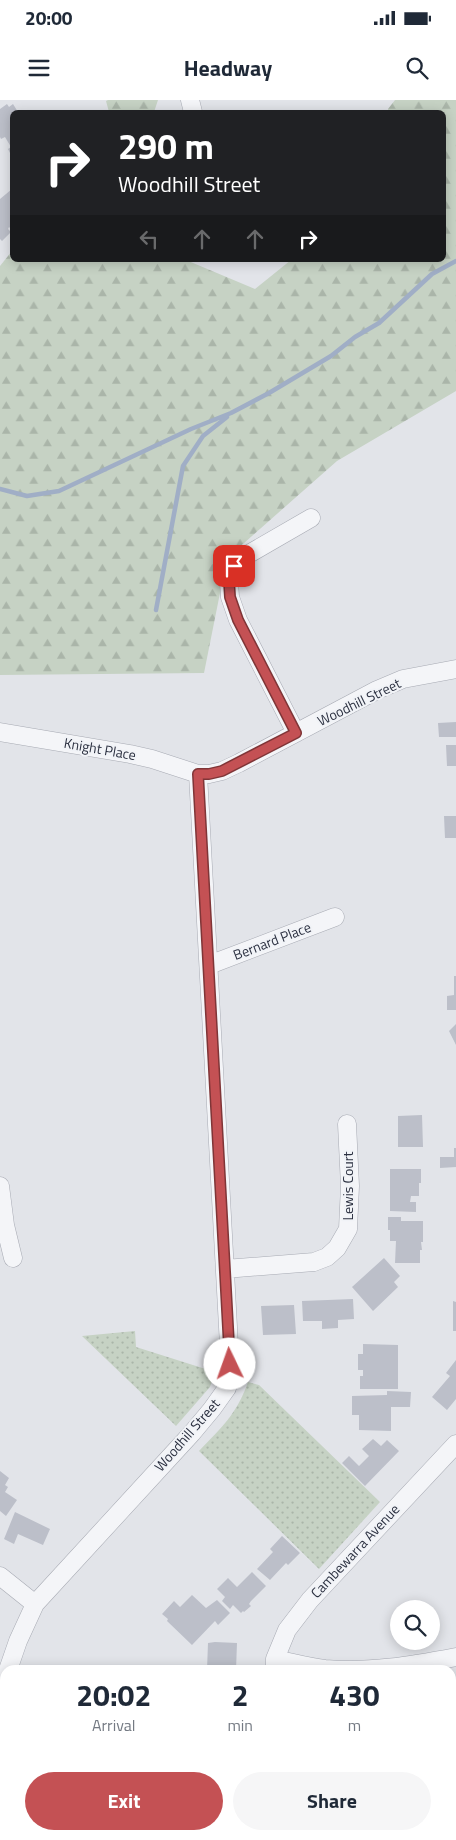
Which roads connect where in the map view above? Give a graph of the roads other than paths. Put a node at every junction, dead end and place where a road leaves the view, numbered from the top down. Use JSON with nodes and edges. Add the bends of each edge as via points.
{"nodes":[{"id":1,"x":311,"y":518,"type":"dead end"},
{"id":2,"x":456,"y":670,"type":"edge"},
{"id":3,"x":0,"y":732,"type":"edge"},
{"id":4,"x":296,"y":733,"type":"junction"},
{"id":5,"x":198,"y":774,"type":"junction"},
{"id":6,"x":335,"y":917,"type":"dead end"},
{"id":7,"x":209,"y":965,"type":"junction"},
{"id":8,"x":347,"y":1124,"type":"dead end"},
{"id":9,"x":0,"y":1186,"type":"edge"},
{"id":10,"x":14,"y":1258,"type":"dead end"},
{"id":11,"x":225,"y":1269,"type":"junction"},
{"id":12,"x":456,"y":1444,"type":"edge"},
{"id":13,"x":0,"y":1576,"type":"edge"},
{"id":14,"x":35,"y":1604,"type":"junction"},
{"id":15,"x":456,"y":1657,"type":"edge"},
{"id":16,"x":10,"y":1665,"type":"edge"},
{"id":17,"x":275,"y":1665,"type":"edge"},
{"id":18,"x":402,"y":1665,"type":"edge"}],
"edges":[{"from":1,"to":4,"type":"street","via":[[248,555],[234,566],[229,581],[230,597],[238,620]]},
{"from":2,"to":4,"type":"street","name":"Woodhill Street","via":[[403,679]]},
{"from":3,"to":5,"type":"street","name":"Knight Place","via":[[130,754]]},
{"from":4,"to":5,"type":"street","name":"Woodhill Street","via":[[222,771]]},
{"from":5,"to":7,"type":"street","name":"Woodhill Street"},
{"from":6,"to":7,"type":"street","name":"Bernard Place"},
{"from":7,"to":11,"type":"street","name":"Woodhill Street"},
{"from":8,"to":11,"type":"street","name":"Lewis Court","via":[[348,1229],[337,1248],[314,1262]]},
{"from":9,"to":10,"type":"street","via":[[5,1225]]},
{"from":11,"to":14,"type":"street","name":"Woodhill Street","via":[[230,1364],[228,1388],[197,1427]]},
{"from":12,"to":17,"type":"street","name":"Cambewarra Avenue","via":[[310,1600],[287,1630]]},
{"from":13,"to":14,"type":"street"},
{"from":14,"to":16,"type":"street","name":"Woodhill Street"},
{"from":15,"to":18,"type":"street"}]}
